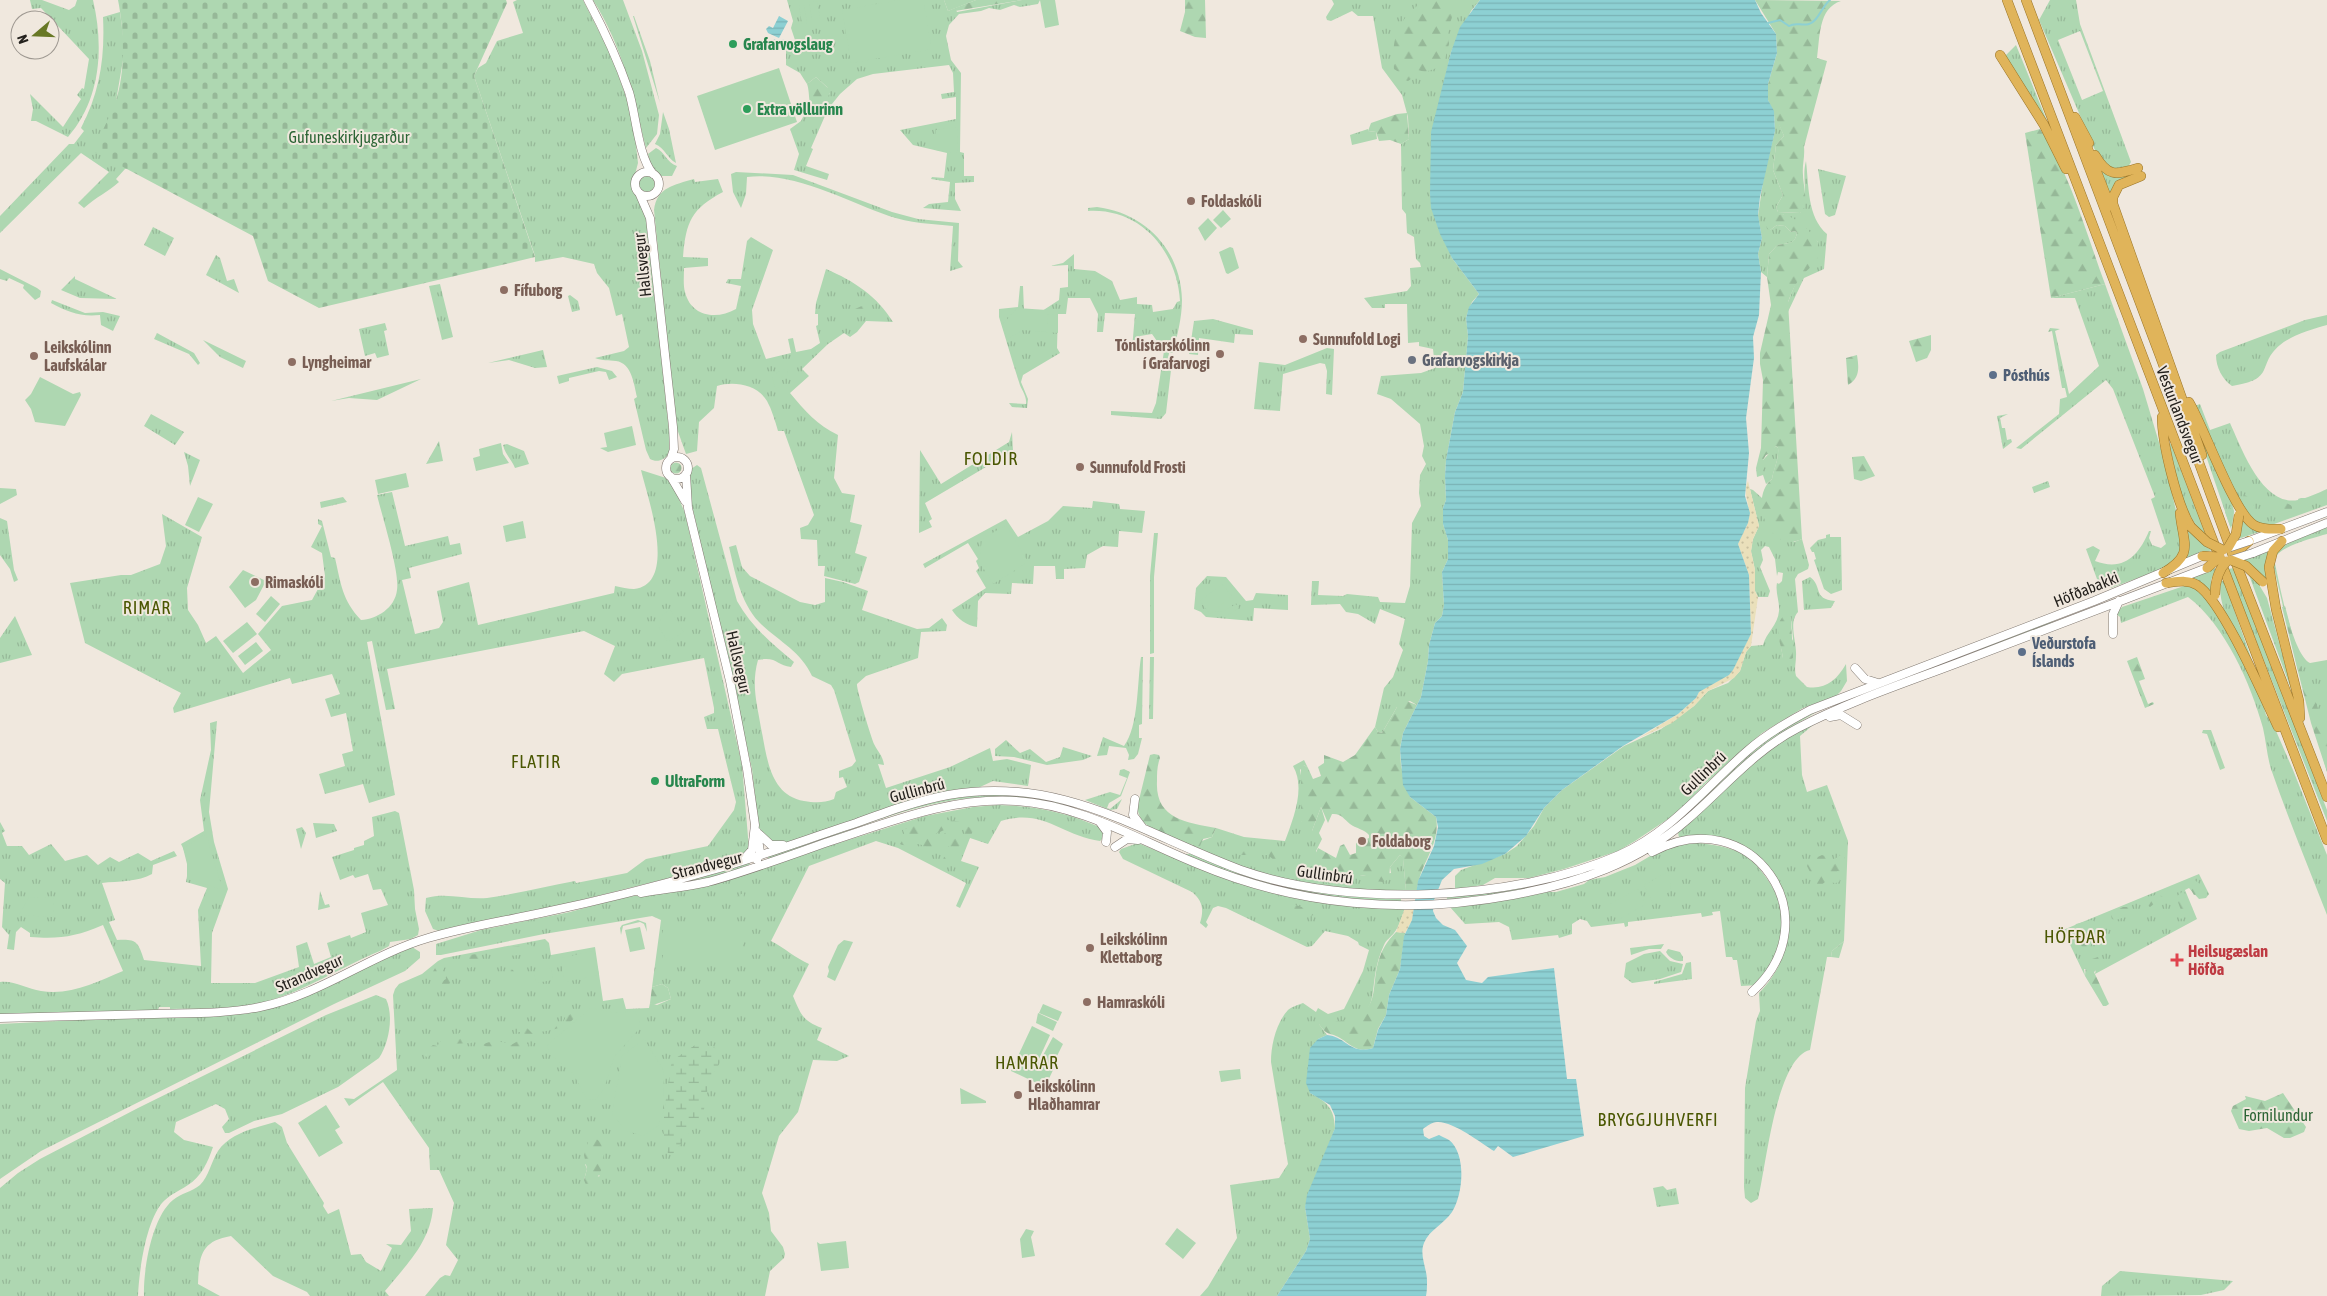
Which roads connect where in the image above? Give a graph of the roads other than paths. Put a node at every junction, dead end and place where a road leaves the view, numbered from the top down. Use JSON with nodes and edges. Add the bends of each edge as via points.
{"nodes":[{"id":1,"x":588,"y":0,"type":"edge"},
{"id":2,"x":2007,"y":0,"type":"edge"},
{"id":3,"x":2026,"y":0,"type":"edge"},
{"id":4,"x":2041,"y":40,"type":"junction"},
{"id":5,"x":2000,"y":55,"type":"dead end"},
{"id":6,"x":2070,"y":107,"type":"junction"},
{"id":7,"x":642,"y":147,"type":"junction"},
{"id":8,"x":653,"y":174,"type":"junction"},
{"id":9,"x":638,"y":176,"type":"junction"},
{"id":10,"x":656,"y":193,"type":"junction"},
{"id":11,"x":640,"y":195,"type":"junction"},
{"id":12,"x":2087,"y":210,"type":"junction"},
{"id":13,"x":650,"y":218,"type":"junction"},
{"id":14,"x":2116,"y":218,"type":"junction"},
{"id":15,"x":2182,"y":394,"type":"junction"},
{"id":16,"x":2162,"y":412,"type":"junction"},
{"id":17,"x":673,"y":428,"type":"junction"},
{"id":18,"x":671,"y":458,"type":"junction"},
{"id":19,"x":684,"y":458,"type":"junction"},
{"id":20,"x":686,"y":474,"type":"junction"},
{"id":21,"x":670,"y":476,"type":"junction"},
{"id":22,"x":2179,"y":500,"type":"junction"},
{"id":23,"x":2237,"y":503,"type":"junction"},
{"id":24,"x":2215,"y":506,"type":"junction"},
{"id":25,"x":688,"y":508,"type":"junction"},
{"id":26,"x":2327,"y":512,"type":"edge"},
{"id":27,"x":2327,"y":523,"type":"edge"},
{"id":28,"x":2281,"y":529,"type":"junction"},
{"id":29,"x":2249,"y":541,"type":"joint"},
{"id":30,"x":2282,"y":541,"type":"junction"},
{"id":31,"x":2253,"y":553,"type":"joint"},
{"id":32,"x":2228,"y":555,"type":"junction"},
{"id":33,"x":2202,"y":556,"type":"joint"},
{"id":34,"x":2207,"y":568,"type":"joint"},
{"id":35,"x":2163,"y":573,"type":"junction"},
{"id":36,"x":2166,"y":583,"type":"junction"},
{"id":37,"x":2118,"y":601,"type":"junction"},
{"id":38,"x":2276,"y":609,"type":"junction"},
{"id":39,"x":2222,"y":617,"type":"junction"},
{"id":40,"x":2114,"y":634,"type":"dead end"},
{"id":41,"x":1854,"y":668,"type":"dead end"},
{"id":42,"x":1878,"y":683,"type":"junction"},
{"id":43,"x":1856,"y":692,"type":"joint"},
{"id":44,"x":1855,"y":702,"type":"joint"},
{"id":45,"x":1857,"y":725,"type":"dead end"},
{"id":46,"x":2301,"y":725,"type":"junction"},
{"id":47,"x":1797,"y":728,"type":"junction"},
{"id":48,"x":2291,"y":746,"type":"junction"},
{"id":49,"x":2327,"y":797,"type":"edge"},
{"id":50,"x":1135,"y":799,"type":"dead end"},
{"id":51,"x":1095,"y":818,"type":"junction"},
{"id":52,"x":1148,"y":831,"type":"junction"},
{"id":53,"x":755,"y":832,"type":"junction"},
{"id":54,"x":2327,"y":840,"type":"edge"},
{"id":55,"x":1144,"y":841,"type":"junction"},
{"id":56,"x":1106,"y":842,"type":"dead end"},
{"id":57,"x":790,"y":845,"type":"junction"},
{"id":58,"x":1115,"y":847,"type":"dead end"},
{"id":59,"x":758,"y":856,"type":"junction"},
{"id":60,"x":771,"y":861,"type":"junction"},
{"id":61,"x":740,"y":862,"type":"junction"},
{"id":62,"x":1611,"y":868,"type":"junction"},
{"id":63,"x":743,"y":871,"type":"junction"},
{"id":64,"x":619,"y":895,"type":"junction"},
{"id":65,"x":1752,"y":992,"type":"dead end"},
{"id":66,"x":0,"y":1018,"type":"edge"}],
"edges":[{"from":1,"to":7,"type":"main road","name":"Hallsvegur","via":[[624,78]]},
{"from":2,"to":12,"type":"highway","name":"Vesturlandsvegur"},
{"from":3,"to":4,"type":"highway","name":"Vesturlandsvegur"},
{"from":4,"to":6,"type":"highway"},
{"from":4,"to":24,"type":"highway","name":"Vesturlandsvegur"},
{"from":5,"to":12,"type":"highway","via":[[2044,125]]},
{"from":6,"to":14,"type":"highway"},
{"from":6,"to":14,"type":"highway","via":[[2103,168],[2109,172],[2139,172],[2117,187],[2113,197]]},
{"from":7,"to":8,"type":"main road","name":"Hallsvegur"},
{"from":7,"to":9,"type":"main road","name":"Hallsvegur"},
{"from":8,"to":9,"type":"main road","via":[[645,172]]},
{"from":8,"to":10,"type":"main road","name":"Hallsvegur","via":[[659,184]]},
{"from":9,"to":11,"type":"main road","name":"Hallsvegur","via":[[635,186]]},
{"from":10,"to":11,"type":"main road","via":[[648,197]]},
{"from":10,"to":13,"type":"main road","name":"Hallsvegur"},
{"from":11,"to":13,"type":"main road","name":"Hallsvegur"},
{"from":12,"to":16,"type":"highway","name":"Vesturlandsvegur"},
{"from":13,"to":17,"type":"main road","name":"Hallsvegur"},
{"from":14,"to":15,"type":"highway"},
{"from":15,"to":23,"type":"highway","via":[[2190,403]]},
{"from":15,"to":24,"type":"highway","via":[[2199,442]]},
{"from":16,"to":22,"type":"highway","via":[[2162,432]]},
{"from":16,"to":48,"type":"highway","name":"Vesturlandsvegur"},
{"from":17,"to":18,"type":"main road","name":"Hallsvegur"},
{"from":17,"to":19,"type":"main road","name":"Hallsvegur"},
{"from":18,"to":19,"type":"main road"},
{"from":18,"to":21,"type":"main road","via":[[666,468]]},
{"from":19,"to":20,"type":"main road","via":[[688,467]]},
{"from":20,"to":21,"type":"main road","via":[[680,478]]},
{"from":20,"to":25,"type":"main road","name":"Hallsvegur"},
{"from":21,"to":25,"type":"main road","name":"Hallsvegur"},
{"from":22,"to":32,"type":"highway","bridge":true,"via":[[2191,526],[2202,539]]},
{"from":22,"to":35,"type":"highway","via":[[2185,552],[2178,563]]},
{"from":23,"to":28,"type":"highway","via":[[2256,526]]},
{"from":23,"to":32,"type":"highway","bridge":true,"via":[[2236,534]]},
{"from":24,"to":46,"type":"highway","name":"Vesturlandsvegur"},
{"from":25,"to":53,"type":"main road","name":"Hallsvegur","via":[[737,714]]},
{"from":26,"to":28,"type":"main road"},
{"from":27,"to":30,"type":"main road"},
{"from":28,"to":29,"type":"main road"},
{"from":29,"to":32,"type":"highway","bridge":true},
{"from":30,"to":31,"type":"main road"},
{"from":30,"to":38,"type":"highway","via":[[2269,562]]},
{"from":31,"to":32,"type":"highway","bridge":true},
{"from":32,"to":33,"type":"highway","bridge":true},
{"from":32,"to":34,"type":"highway","bridge":true},
{"from":32,"to":38,"type":"highway","bridge":true,"via":[[2263,582]]},
{"from":32,"to":39,"type":"highway","bridge":true,"via":[[2216,581]]},
{"from":33,"to":35,"type":"main road","name":"Höfðabakki"},
{"from":34,"to":36,"type":"main road","name":"Höfðabakki"},
{"from":35,"to":42,"type":"main road","name":"Höfðabakki"},
{"from":36,"to":37,"type":"main road","name":"Höfðabakki"},
{"from":36,"to":39,"type":"highway","via":[[2194,583],[2206,592]]},
{"from":37,"to":40,"type":"main road","via":[[2113,614]]},
{"from":37,"to":44,"type":"main road","name":"Höfðabakki"},
{"from":38,"to":46,"type":"highway","via":[[2299,701]]},
{"from":39,"to":48,"type":"highway","via":[[2282,736]]},
{"from":41,"to":42,"type":"main road","via":[[1865,679]]},
{"from":42,"to":43,"type":"main road","name":"Höfðabakki"},
{"from":43,"to":52,"type":"main road","name":"Gullinbrú","via":[[1810,710],[1769,734],[1679,816],[1638,845],[1618,856],[1535,881],[1450,892],[1336,891],[1288,883],[1246,871]]},
{"from":44,"to":47,"type":"main road","name":"Gullinbrú"},
{"from":45,"to":47,"type":"main road","via":[[1837,715]]},
{"from":46,"to":49,"type":"highway","name":"Vesturlandsvegur"},
{"from":47,"to":62,"type":"main road","name":"Gullinbrú","via":[[1752,760],[1672,833],[1636,857]]},
{"from":48,"to":54,"type":"highway","name":"Vesturlandsvegur"},
{"from":50,"to":52,"type":"main road","via":[[1134,817]]},
{"from":51,"to":55,"type":"main road","name":"Gullinbrú"},
{"from":51,"to":56,"type":"main road","via":[[1106,830]]},
{"from":51,"to":60,"type":"main road","name":"Gullinbrú","via":[[1036,803],[979,801],[953,804]]},
{"from":52,"to":57,"type":"main road","name":"Gullinbrú","via":[[1074,801],[1015,791],[980,791],[917,802]]},
{"from":53,"to":57,"type":"main road","via":[[771,845]]},
{"from":53,"to":59,"type":"main road","name":"Hallsvegur","via":[[755,853]]},
{"from":53,"to":61,"type":"main road","via":[[750,854]]},
{"from":55,"to":58,"type":"main road","via":[[1128,839]]},
{"from":55,"to":62,"type":"main road","name":"Gullinbrú","via":[[1245,882],[1282,892],[1366,905],[1489,899],[1543,889]]},
{"from":57,"to":59,"type":"main road","name":"Gullinbrú"},
{"from":59,"to":60,"type":"main road"},
{"from":59,"to":61,"type":"main road","name":"Strandvegur"},
{"from":59,"to":63,"type":"main road","via":[[753,866]]},
{"from":60,"to":63,"type":"main road","name":"Strandvegur"},
{"from":61,"to":64,"type":"main road","name":"Strandvegur"},
{"from":62,"to":65,"type":"main road","via":[[1635,861],[1668,844],[1698,838],[1734,844],[1764,864],[1782,897],[1786,934],[1780,954],[1765,982]]},
{"from":63,"to":64,"type":"main road","name":"Strandvegur","via":[[691,885]]},
{"from":64,"to":66,"type":"main road","name":"Strandvegur","via":[[425,939],[374,958],[296,997],[254,1008],[223,1012]]}]}
